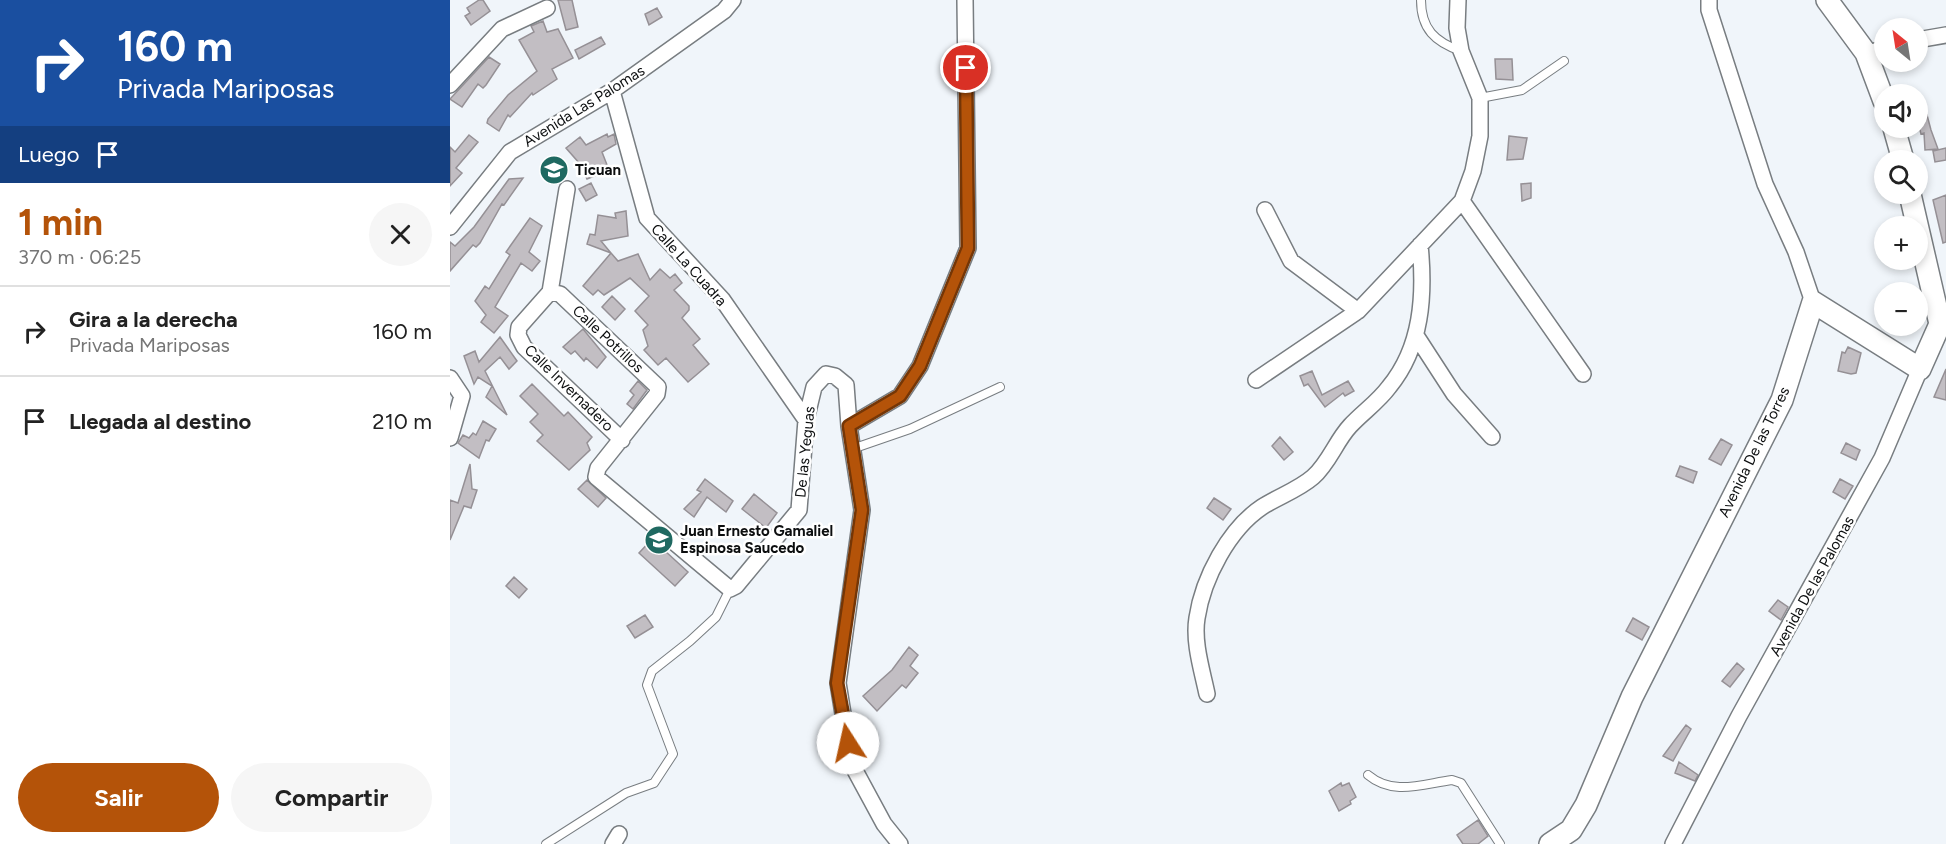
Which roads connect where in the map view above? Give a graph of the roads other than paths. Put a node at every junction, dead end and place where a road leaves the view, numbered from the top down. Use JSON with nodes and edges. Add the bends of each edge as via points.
{"nodes":[{"id":1,"x":733,"y":0,"type":"edge"},
{"id":2,"x":965,"y":0,"type":"edge"},
{"id":3,"x":1421,"y":0,"type":"edge"},
{"id":4,"x":1458,"y":0,"type":"edge"},
{"id":5,"x":1709,"y":0,"type":"edge"},
{"id":6,"x":1827,"y":0,"type":"edge"},
{"id":7,"x":547,"y":8,"type":"dead end"},
{"id":8,"x":1946,"y":35,"type":"edge"},
{"id":9,"x":1928,"y":38,"type":"edge"},
{"id":10,"x":1874,"y":50,"type":"edge"},
{"id":11,"x":1461,"y":51,"type":"junction"},
{"id":12,"x":1564,"y":61,"type":"dead end"},
{"id":13,"x":450,"y":85,"type":"edge"},
{"id":14,"x":612,"y":91,"type":"junction"},
{"id":15,"x":1480,"y":98,"type":"junction"},
{"id":16,"x":567,"y":189,"type":"dead end"},
{"id":17,"x":1462,"y":201,"type":"junction"},
{"id":18,"x":1913,"y":204,"type":"edge"},
{"id":19,"x":1265,"y":210,"type":"dead end"},
{"id":20,"x":450,"y":227,"type":"edge"},
{"id":21,"x":1420,"y":245,"type":"junction"},
{"id":22,"x":550,"y":292,"type":"junction"},
{"id":23,"x":1813,"y":302,"type":"junction"},
{"id":24,"x":1358,"y":311,"type":"junction"},
{"id":25,"x":1943,"y":325,"type":"edge"},
{"id":26,"x":1417,"y":337,"type":"junction"},
{"id":27,"x":1920,"y":369,"type":"junction"},
{"id":28,"x":1583,"y":374,"type":"dead end"},
{"id":29,"x":450,"y":378,"type":"edge"},
{"id":30,"x":1256,"y":380,"type":"dead end"},
{"id":31,"x":1000,"y":387,"type":"dead end"},
{"id":32,"x":806,"y":420,"type":"junction"},
{"id":33,"x":849,"y":426,"type":"junction"},
{"id":34,"x":1492,"y":436,"type":"dead end"},
{"id":35,"x":450,"y":438,"type":"edge"},
{"id":36,"x":622,"y":440,"type":"junction"},
{"id":37,"x":852,"y":449,"type":"junction"},
{"id":38,"x":730,"y":589,"type":"junction"},
{"id":39,"x":1207,"y":694,"type":"dead end"},
{"id":40,"x":1368,"y":775,"type":"dead end"},
{"id":41,"x":546,"y":844,"type":"edge"},
{"id":42,"x":900,"y":844,"type":"edge"},
{"id":43,"x":1500,"y":844,"type":"edge"},
{"id":44,"x":1550,"y":844,"type":"edge"},
{"id":45,"x":1673,"y":844,"type":"edge"}],
"edges":[{"from":1,"to":14,"type":"street","name":"Avenida Las Palomas","via":[[724,11]]},
{"from":2,"to":33,"type":"street","via":[[968,248],[920,366],[900,396]]},
{"from":3,"to":11,"type":"lane","via":[[1421,15],[1430,33],[1444,45]]},
{"from":4,"to":11,"type":"street"},
{"from":5,"to":23,"type":"street","via":[[1765,184],[1796,252]]},
{"from":6,"to":10,"type":"street"},
{"from":7,"to":13,"type":"street","via":[[502,29]]},
{"from":8,"to":9,"type":"street"},
{"from":11,"to":15,"type":"street"},
{"from":12,"to":15,"type":"lane","via":[[1522,90]]},
{"from":14,"to":20,"type":"street","name":"Avenida Las Palomas","via":[[510,152]]},
{"from":14,"to":32,"type":"street","name":"Calle La Cuadra","via":[[647,218],[722,300]]},
{"from":15,"to":17,"type":"street","via":[[1480,136]]},
{"from":16,"to":22,"type":"street"},
{"from":17,"to":21,"type":"street"},
{"from":17,"to":28,"type":"street"},
{"from":18,"to":25,"type":"street"},
{"from":19,"to":24,"type":"street","via":[[1292,261]]},
{"from":21,"to":24,"type":"street"},
{"from":21,"to":26,"type":"street","via":[[1424,282]]},
{"from":22,"to":36,"type":"street","name":"Calle Invernadero","via":[[522,320],[518,335],[524,347]]},
{"from":22,"to":36,"type":"street","name":"Calle Potrillos","via":[[560,294],[658,387],[657,394]]},
{"from":23,"to":27,"type":"street"},
{"from":23,"to":44,"type":"street","name":"Avenida De las Torres","via":[[1782,400],[1632,697],[1587,805],[1571,830]]},
{"from":24,"to":30,"type":"street"},
{"from":25,"to":27,"type":"street","name":"Avenida De las Palomas"},
{"from":26,"to":34,"type":"street","via":[[1454,394]]},
{"from":26,"to":39,"type":"street","via":[[1389,387],[1350,425],[1320,471],[1261,508],[1226,546],[1202,597],[1197,619]]},
{"from":27,"to":45,"type":"street","name":"Avenida De las Palomas","via":[[1877,468],[1739,716]]},
{"from":29,"to":35,"type":"street","via":[[462,396]]},
{"from":31,"to":37,"type":"lane","via":[[910,429]]},
{"from":32,"to":33,"type":"street","name":"De las Yeguas","via":[[814,387],[826,375],[835,375],[846,385]]},
{"from":32,"to":38,"type":"street","name":"De las Yeguas","via":[[799,510]]},
{"from":33,"to":37,"type":"street"},
{"from":36,"to":38,"type":"street","via":[[598,468],[596,477]]},
{"from":37,"to":42,"type":"street","via":[[862,510],[837,683],[851,763],[884,824]]},
{"from":38,"to":41,"type":"lane","via":[[716,617],[652,671],[648,685],[673,754],[654,783],[626,793]]},
{"from":40,"to":43,"type":"lane","via":[[1380,785],[1394,788],[1452,780],[1461,783]]}]}
